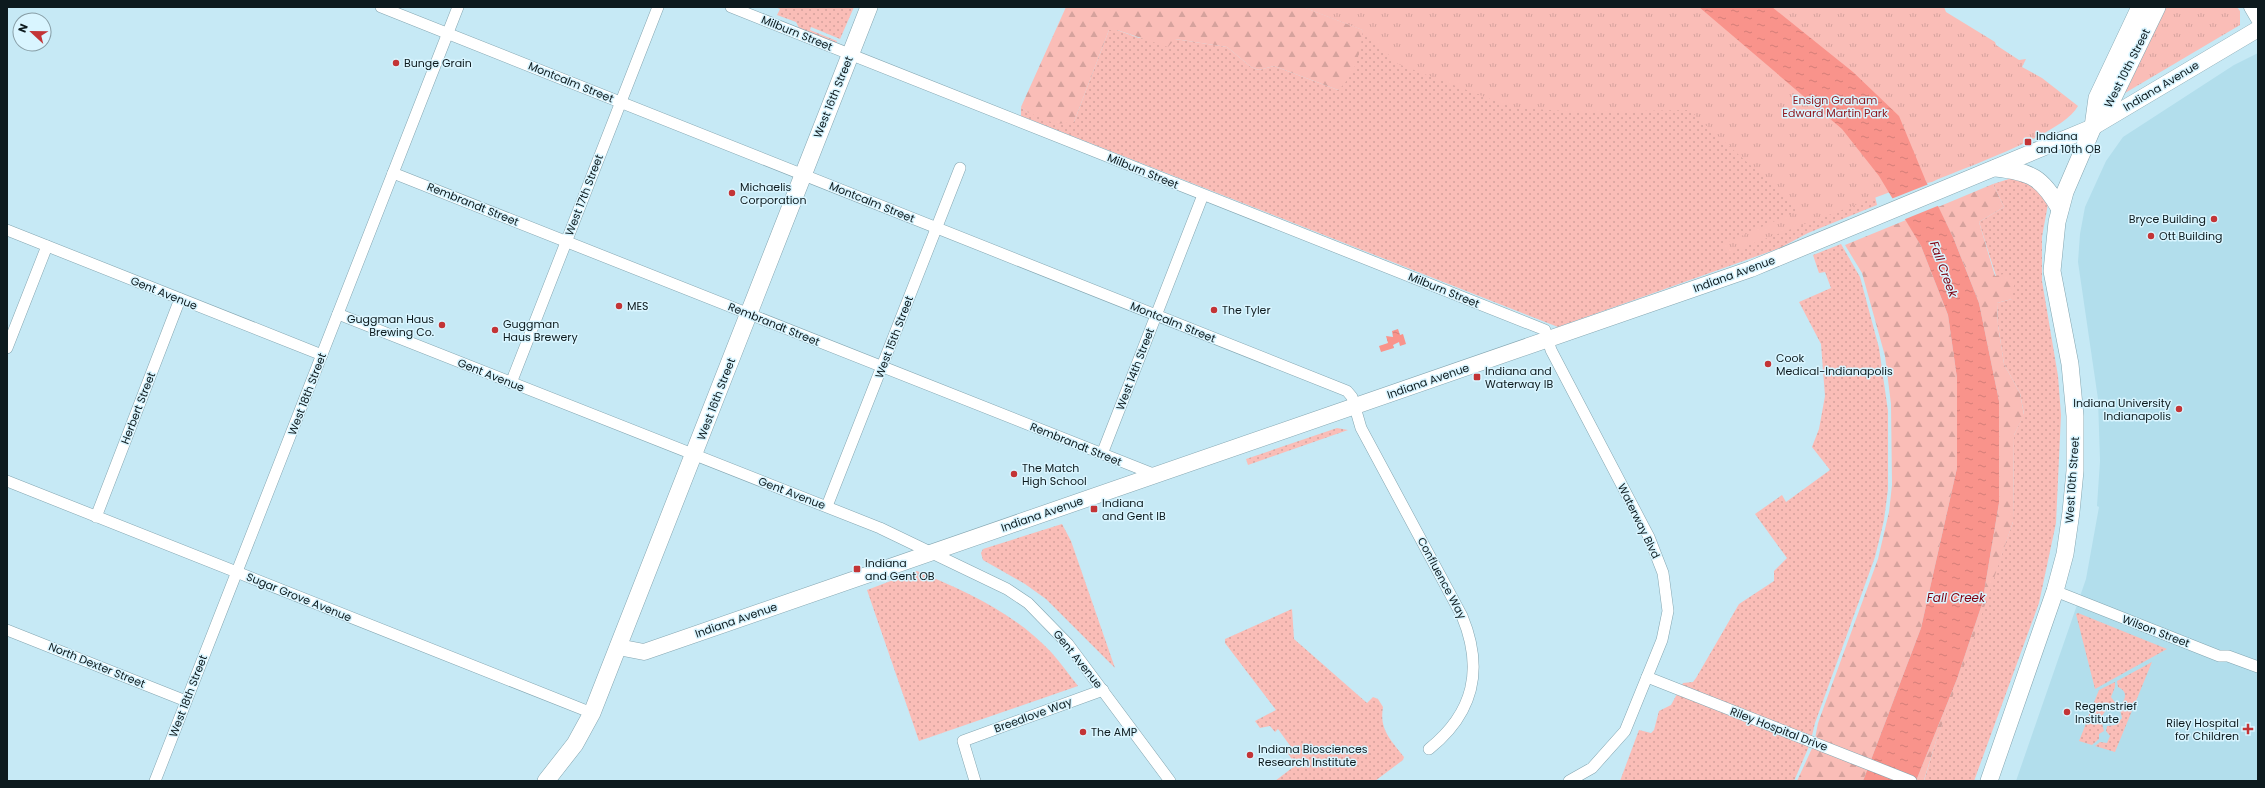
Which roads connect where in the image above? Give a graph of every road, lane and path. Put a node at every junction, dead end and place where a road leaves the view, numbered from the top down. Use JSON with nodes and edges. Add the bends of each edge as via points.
{"nodes":[{"id":1,"x":381,"y":7,"type":"edge"},
{"id":2,"x":458,"y":7,"type":"edge"},
{"id":3,"x":658,"y":7,"type":"edge"},
{"id":4,"x":731,"y":7,"type":"edge"},
{"id":5,"x":868,"y":7,"type":"edge"},
{"id":6,"x":2140,"y":7,"type":"edge"},
{"id":7,"x":2158,"y":7,"type":"edge"},
{"id":8,"x":2251,"y":7,"type":"edge"},
{"id":9,"x":2258,"y":19,"type":"edge"},
{"id":10,"x":2258,"y":29,"type":"edge"},
{"id":11,"x":448,"y":33,"type":"junction"},
{"id":12,"x":850,"y":54,"type":"junction"},
{"id":13,"x":620,"y":102,"type":"junction"},
{"id":14,"x":2093,"y":127,"type":"junction"},
{"id":15,"x":960,"y":168,"type":"dead end"},
{"id":16,"x":1996,"y":168,"type":"junction"},
{"id":17,"x":393,"y":172,"type":"junction"},
{"id":18,"x":802,"y":174,"type":"junction"},
{"id":19,"x":1203,"y":195,"type":"junction"},
{"id":20,"x":2060,"y":209,"type":"junction"},
{"id":21,"x":937,"y":228,"type":"junction"},
{"id":22,"x":7,"y":230,"type":"edge"},
{"id":23,"x":566,"y":241,"type":"junction"},
{"id":24,"x":47,"y":246,"type":"junction"},
{"id":25,"x":180,"y":299,"type":"junction"},
{"id":26,"x":338,"y":314,"type":"junction"},
{"id":27,"x":748,"y":314,"type":"junction"},
{"id":28,"x":1156,"y":315,"type":"junction"},
{"id":29,"x":1547,"y":340,"type":"junction"},
{"id":30,"x":7,"y":348,"type":"edge"},
{"id":31,"x":322,"y":355,"type":"junction"},
{"id":32,"x":882,"y":367,"type":"junction"},
{"id":33,"x":511,"y":383,"type":"junction"},
{"id":34,"x":1355,"y":406,"type":"junction"},
{"id":35,"x":1102,"y":454,"type":"junction"},
{"id":36,"x":693,"y":456,"type":"junction"},
{"id":37,"x":1156,"y":476,"type":"junction"},
{"id":38,"x":7,"y":481,"type":"edge"},
{"id":39,"x":827,"y":506,"type":"junction"},
{"id":40,"x":96,"y":517,"type":"junction"},
{"id":41,"x":931,"y":552,"type":"junction"},
{"id":42,"x":236,"y":572,"type":"junction"},
{"id":43,"x":2055,"y":591,"type":"junction"},
{"id":44,"x":7,"y":630,"type":"edge"},
{"id":45,"x":618,"y":647,"type":"junction"},
{"id":46,"x":2258,"y":667,"type":"edge"},
{"id":47,"x":1647,"y":678,"type":"junction"},
{"id":48,"x":1103,"y":690,"type":"junction"},
{"id":49,"x":186,"y":701,"type":"junction"},
{"id":50,"x":592,"y":714,"type":"junction"},
{"id":51,"x":1429,"y":749,"type":"dead end"},
{"id":52,"x":154,"y":781,"type":"edge"},
{"id":53,"x":546,"y":781,"type":"edge"},
{"id":54,"x":975,"y":781,"type":"edge"},
{"id":55,"x":1170,"y":781,"type":"edge"},
{"id":56,"x":1570,"y":781,"type":"edge"},
{"id":57,"x":1911,"y":781,"type":"edge"},
{"id":58,"x":1988,"y":781,"type":"edge"}],
"edges":[{"from":1,"to":11,"type":"street","name":"Montcalm Street"},
{"from":2,"to":11,"type":"street","name":"West 18th Street"},
{"from":3,"to":13,"type":"street","name":"West 17th Street"},
{"from":4,"to":12,"type":"street","name":"Milburn Street"},
{"from":5,"to":12,"type":"main road","name":"West 16th Street"},
{"from":6,"to":14,"type":"main road","name":"West 10th Street","via":[[2097,98]]},
{"from":7,"to":14,"type":"main road","name":"West 10th Street","via":[[2110,104]]},
{"from":8,"to":9,"type":"street"},
{"from":10,"to":14,"type":"main road","name":"Indiana Avenue"},
{"from":11,"to":13,"type":"street","name":"Montcalm Street"},
{"from":11,"to":17,"type":"street","name":"West 18th Street"},
{"from":12,"to":18,"type":"main road","name":"West 16th Street"},
{"from":12,"to":19,"type":"street","name":"Milburn Street"},
{"from":13,"to":18,"type":"street","name":"Montcalm Street"},
{"from":13,"to":23,"type":"street","name":"West 17th Street"},
{"from":14,"to":16,"type":"main road","name":"Indiana Avenue"},
{"from":14,"to":20,"type":"main road","name":"West 10th Street"},
{"from":15,"to":21,"type":"street","name":"West 15th Street"},
{"from":16,"to":20,"type":"main road","via":[[2016,170],[2035,178],[2048,190]]},
{"from":16,"to":29,"type":"main road","name":"Indiana Avenue","via":[[1751,269]]},
{"from":17,"to":23,"type":"street","name":"Rembrandt Street"},
{"from":17,"to":26,"type":"street","name":"West 18th Street"},
{"from":18,"to":21,"type":"street","name":"Montcalm Street"},
{"from":18,"to":27,"type":"main road","name":"West 16th Street"},
{"from":19,"to":28,"type":"street","name":"West 14th Street"},
{"from":19,"to":29,"type":"street","name":"Milburn Street","via":[[1545,330]]},
{"from":20,"to":43,"type":"main road","name":"West 10th Street","via":[[2052,271],[2070,364],[2075,416],[2075,451],[2070,520],[2065,554]]},
{"from":21,"to":28,"type":"street","name":"Montcalm Street"},
{"from":21,"to":32,"type":"street","name":"West 15th Street"},
{"from":22,"to":24,"type":"street","name":"Gent Avenue"},
{"from":23,"to":27,"type":"street","name":"Rembrandt Street"},
{"from":23,"to":33,"type":"street","name":"West 17th Street"},
{"from":24,"to":25,"type":"street","name":"Gent Avenue"},
{"from":24,"to":30,"type":"street"},
{"from":25,"to":31,"type":"street","name":"Gent Avenue"},
{"from":25,"to":40,"type":"street","name":"Herbert Street"},
{"from":26,"to":31,"type":"street","name":"West 18th Street"},
{"from":26,"to":33,"type":"street","name":"Gent Avenue"},
{"from":27,"to":32,"type":"street","name":"Rembrandt Street"},
{"from":27,"to":36,"type":"main road","name":"West 16th Street"},
{"from":28,"to":34,"type":"street","name":"Montcalm Street","via":[[1347,391]]},
{"from":28,"to":35,"type":"street","name":"West 14th Street"},
{"from":29,"to":34,"type":"main road","name":"Indiana Avenue"},
{"from":29,"to":47,"type":"street","name":"Waterway Blvd","via":[[1649,537],[1663,573],[1668,611],[1662,640]]},
{"from":31,"to":42,"type":"street","name":"West 18th Street"},
{"from":32,"to":35,"type":"street","name":"Rembrandt Street"},
{"from":32,"to":39,"type":"street","name":"West 15th Street"},
{"from":33,"to":36,"type":"street","name":"Gent Avenue"},
{"from":34,"to":37,"type":"main road","name":"Indiana Avenue"},
{"from":34,"to":51,"type":"street","name":"Confluence Way","via":[[1361,428],[1462,616],[1472,643],[1474,660],[1470,694],[1455,724]]},
{"from":35,"to":37,"type":"street","name":"Rembrandt Street"},
{"from":36,"to":39,"type":"street","name":"Gent Avenue"},
{"from":36,"to":45,"type":"main road","name":"West 16th Street"},
{"from":37,"to":41,"type":"main road","name":"Indiana Avenue"},
{"from":38,"to":40,"type":"street","name":"Sugar Grove Avenue"},
{"from":39,"to":41,"type":"street","name":"Gent Avenue"},
{"from":40,"to":42,"type":"street","name":"Sugar Grove Avenue"},
{"from":41,"to":45,"type":"main road","name":"Indiana Avenue","via":[[644,652]]},
{"from":41,"to":48,"type":"street","name":"Gent Avenue","via":[[1007,589],[1028,603],[1068,644]]},
{"from":42,"to":49,"type":"street","name":"West 18th Street"},
{"from":42,"to":50,"type":"street","name":"Sugar Grove Avenue"},
{"from":43,"to":46,"type":"street","name":"Wilson Street","via":[[2219,656],[2228,656]]},
{"from":43,"to":58,"type":"main road","name":"West 10th Street"},
{"from":44,"to":49,"type":"street","name":"North Dexter Street"},
{"from":45,"to":50,"type":"main road","name":"West 16th Street"},
{"from":47,"to":56,"type":"street","name":"Waterway Blvd","via":[[1625,732],[1592,768]]},
{"from":47,"to":57,"type":"street","name":"Riley Hospital Drive"},
{"from":48,"to":54,"type":"street","name":"Breedlove Way","via":[[963,741]]},
{"from":48,"to":55,"type":"street","name":"Gent Avenue"},
{"from":49,"to":52,"type":"street","name":"West 18th Street"},
{"from":50,"to":53,"type":"main road","name":"West 16th Street","via":[[575,744]]}]}
